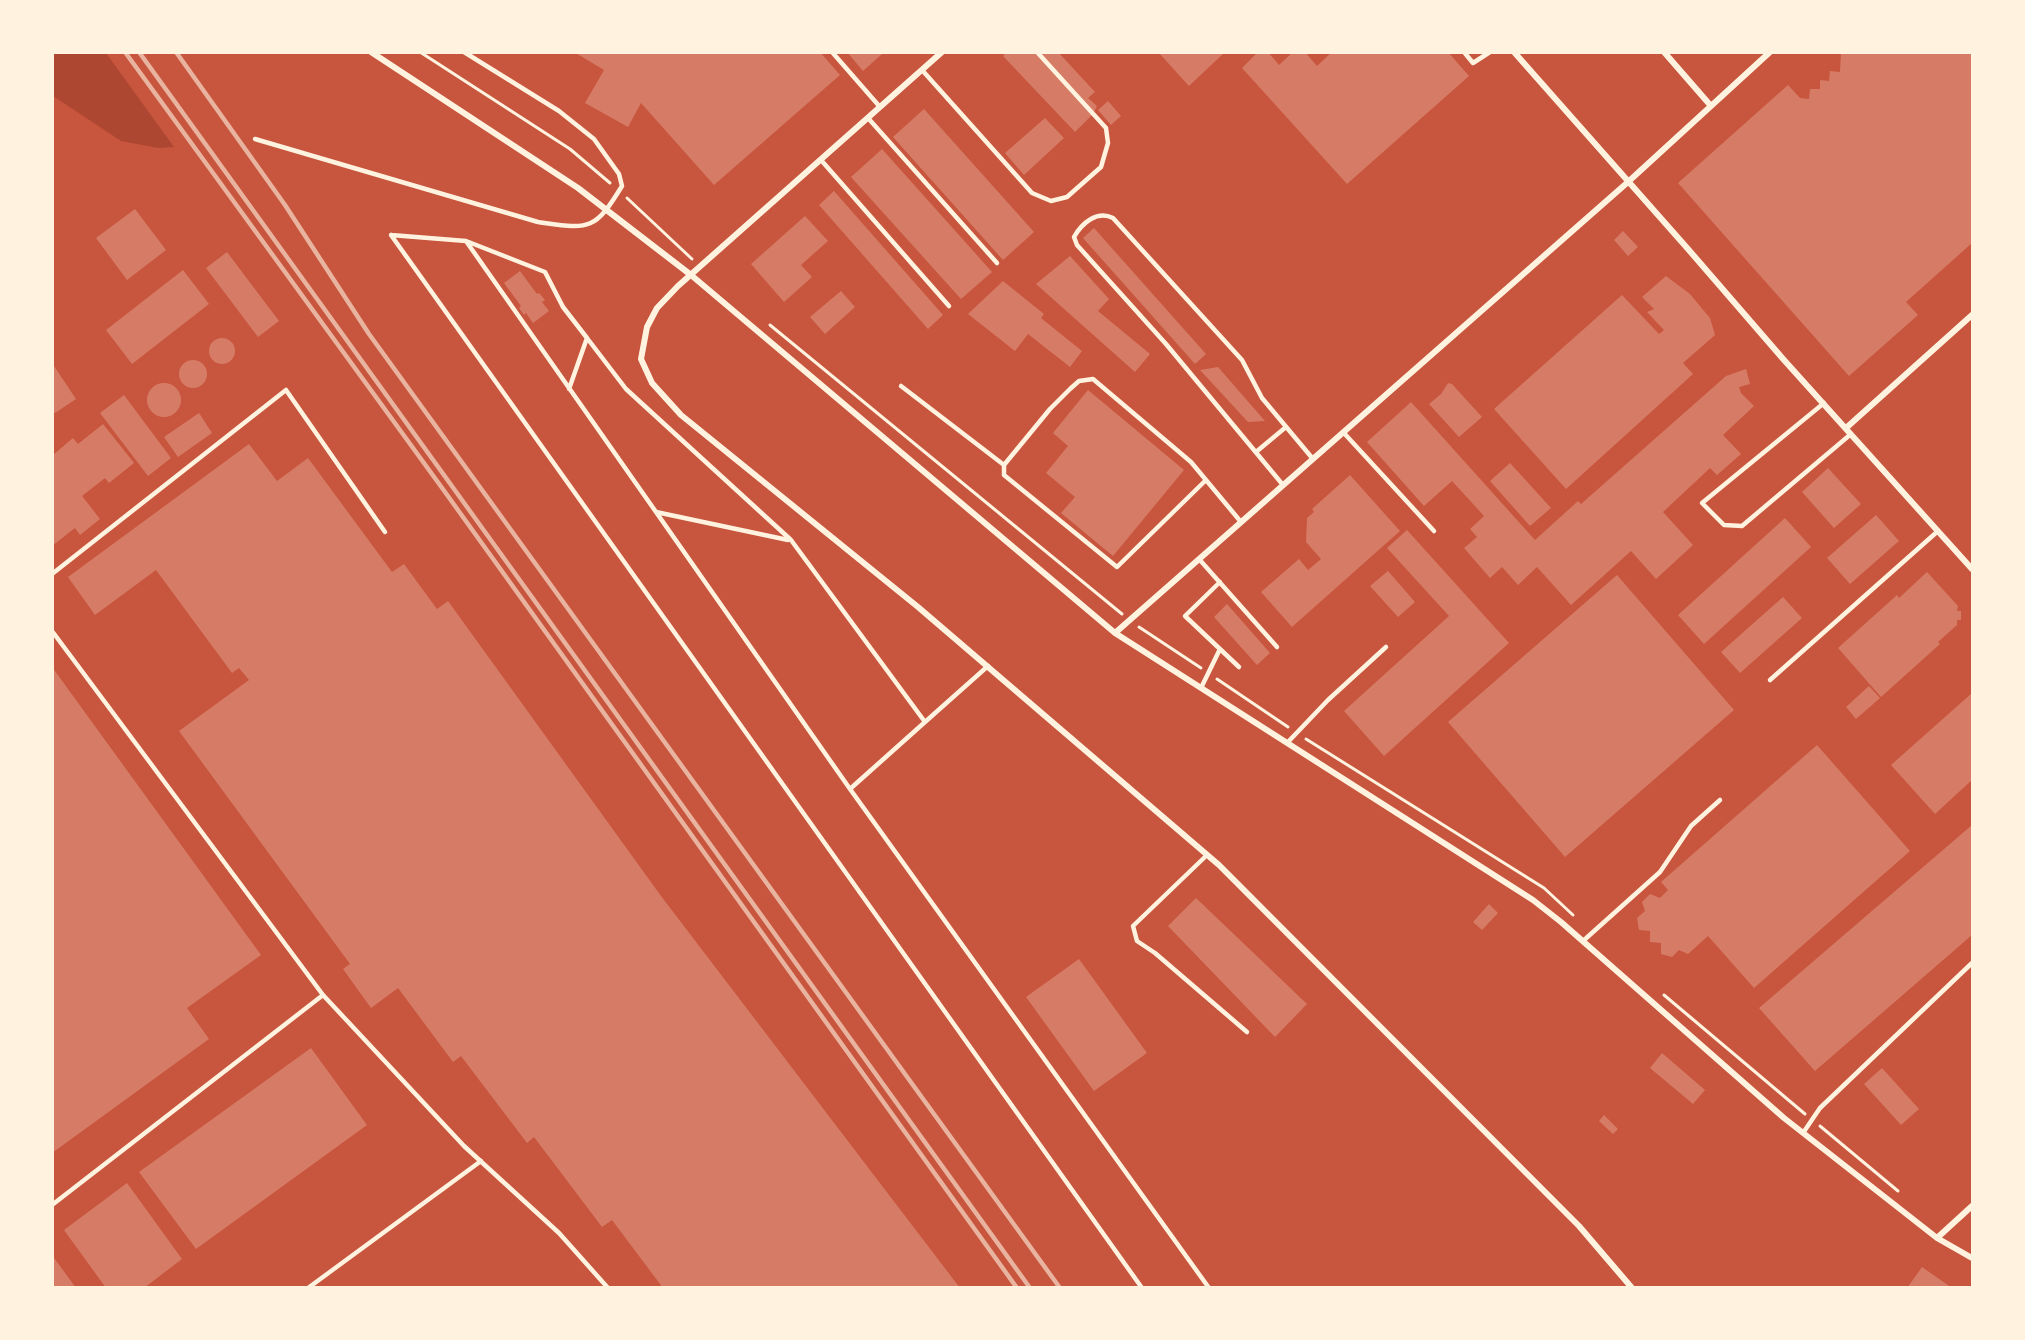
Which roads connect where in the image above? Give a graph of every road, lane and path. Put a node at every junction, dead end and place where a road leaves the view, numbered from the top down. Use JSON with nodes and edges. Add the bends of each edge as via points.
{"nodes":[{"id":1,"x":371,"y":52,"type":"edge"},
{"id":2,"x":420,"y":52,"type":"edge"},
{"id":3,"x":464,"y":52,"type":"edge"},
{"id":4,"x":832,"y":52,"type":"edge"},
{"id":5,"x":942,"y":52,"type":"edge"},
{"id":6,"x":1037,"y":52,"type":"edge"},
{"id":7,"x":1464,"y":52,"type":"edge"},
{"id":8,"x":1490,"y":52,"type":"edge"},
{"id":9,"x":1514,"y":52,"type":"edge"},
{"id":10,"x":1664,"y":52,"type":"edge"},
{"id":11,"x":1770,"y":52,"type":"edge"},
{"id":12,"x":922,"y":70,"type":"junction"},
{"id":13,"x":1711,"y":106,"type":"junction"},
{"id":14,"x":880,"y":107,"type":"junction"},
{"id":15,"x":868,"y":118,"type":"junction"},
{"id":16,"x":255,"y":139,"type":"dead end"},
{"id":17,"x":821,"y":160,"type":"junction"},
{"id":18,"x":1628,"y":182,"type":"junction"},
{"id":19,"x":619,"y":190,"type":"junction"},
{"id":20,"x":607,"y":209,"type":"junction"},
{"id":21,"x":466,"y":241,"type":"junction"},
{"id":22,"x":997,"y":262,"type":"dead end"},
{"id":23,"x":701,"y":267,"type":"junction"},
{"id":24,"x":691,"y":275,"type":"junction"},
{"id":25,"x":950,"y":306,"type":"dead end"},
{"id":26,"x":1972,"y":315,"type":"edge"},
{"id":27,"x":765,"y":320,"type":"dead end"},
{"id":28,"x":587,"y":338,"type":"junction"},
{"id":29,"x":901,"y":386,"type":"dead end"},
{"id":30,"x":570,"y":389,"type":"junction"},
{"id":31,"x":1824,"y":403,"type":"junction"},
{"id":32,"x":1286,"y":427,"type":"junction"},
{"id":33,"x":1849,"y":431,"type":"junction"},
{"id":34,"x":1343,"y":432,"type":"junction"},
{"id":35,"x":1256,"y":452,"type":"junction"},
{"id":36,"x":1313,"y":459,"type":"junction"},
{"id":37,"x":1004,"y":465,"type":"junction"},
{"id":38,"x":1206,"y":480,"type":"junction"},
{"id":39,"x":1283,"y":485,"type":"junction"},
{"id":40,"x":656,"y":512,"type":"junction"},
{"id":41,"x":1241,"y":522,"type":"junction"},
{"id":42,"x":1434,"y":531,"type":"dead end"},
{"id":43,"x":1938,"y":531,"type":"junction"},
{"id":44,"x":385,"y":532,"type":"dead end"},
{"id":45,"x":791,"y":540,"type":"junction"},
{"id":46,"x":1199,"y":559,"type":"junction"},
{"id":47,"x":1972,"y":569,"type":"edge"},
{"id":48,"x":52,"y":574,"type":"edge"},
{"id":49,"x":1220,"y":582,"type":"junction"},
{"id":50,"x":1130,"y":620,"type":"junction"},
{"id":51,"x":52,"y":631,"type":"edge"},
{"id":52,"x":1115,"y":633,"type":"junction"},
{"id":53,"x":1277,"y":647,"type":"dead end"},
{"id":54,"x":1386,"y":647,"type":"dead end"},
{"id":55,"x":1220,"y":649,"type":"junction"},
{"id":56,"x":988,"y":666,"type":"junction"},
{"id":57,"x":1239,"y":668,"type":"dead end"},
{"id":58,"x":1207,"y":672,"type":"junction"},
{"id":59,"x":1770,"y":680,"type":"dead end"},
{"id":60,"x":1202,"y":688,"type":"junction"},
{"id":61,"x":925,"y":722,"type":"junction"},
{"id":62,"x":1297,"y":733,"type":"junction"},
{"id":63,"x":1288,"y":742,"type":"junction"},
{"id":64,"x":850,"y":789,"type":"junction"},
{"id":65,"x":1720,"y":800,"type":"dead end"},
{"id":66,"x":1207,"y":855,"type":"junction"},
{"id":67,"x":1576,"y":918,"type":"dead end"},
{"id":68,"x":1583,"y":941,"type":"junction"},
{"id":69,"x":1972,"y":963,"type":"edge"},
{"id":70,"x":1664,"y":995,"type":"dead end"},
{"id":71,"x":323,"y":996,"type":"junction"},
{"id":72,"x":1247,"y":1032,"type":"dead end"},
{"id":73,"x":1812,"y":1120,"type":"junction"},
{"id":74,"x":1803,"y":1132,"type":"junction"},
{"id":75,"x":481,"y":1161,"type":"junction"},
{"id":76,"x":1904,"y":1195,"type":"dead end"},
{"id":77,"x":52,"y":1205,"type":"edge"},
{"id":78,"x":1972,"y":1206,"type":"edge"},
{"id":79,"x":1937,"y":1238,"type":"junction"},
{"id":80,"x":1972,"y":1258,"type":"edge"},
{"id":81,"x":308,"y":1287,"type":"edge"},
{"id":82,"x":608,"y":1287,"type":"edge"},
{"id":83,"x":1142,"y":1287,"type":"edge"},
{"id":84,"x":1209,"y":1287,"type":"edge"},
{"id":85,"x":1632,"y":1287,"type":"edge"}],
"edges":[{"from":1,"to":20,"type":"street"},
{"from":2,"to":19,"type":"path","via":[[570,149]]},
{"from":3,"to":19,"type":"lane","via":[[559,111],[594,138],[619,174]]},
{"from":4,"to":14,"type":"lane"},
{"from":5,"to":12,"type":"street"},
{"from":6,"to":12,"type":"lane","via":[[1106,128],[1108,143],[1101,168],[1067,197],[1051,201],[1032,193]]},
{"from":7,"to":8,"type":"lane","via":[[1473,63]]},
{"from":9,"to":18,"type":"street"},
{"from":10,"to":13,"type":"street"},
{"from":11,"to":13,"type":"street"},
{"from":12,"to":14,"type":"street"},
{"from":13,"to":18,"type":"street"},
{"from":14,"to":15,"type":"street"},
{"from":15,"to":17,"type":"street"},
{"from":15,"to":22,"type":"lane"},
{"from":16,"to":20,"type":"lane","via":[[538,222],[574,227],[594,223]]},
{"from":17,"to":23,"type":"street"},
{"from":17,"to":25,"type":"lane"},
{"from":18,"to":31,"type":"street"},
{"from":18,"to":34,"type":"street"},
{"from":19,"to":20,"type":"lane"},
{"from":19,"to":23,"type":"path"},
{"from":20,"to":24,"type":"street"},
{"from":21,"to":28,"type":"lane","via":[[545,272],[563,307]]},
{"from":21,"to":30,"type":"lane"},
{"from":21,"to":83,"type":"lane","via":[[391,235]]},
{"from":23,"to":24,"type":"street"},
{"from":24,"to":52,"type":"street"},
{"from":24,"to":56,"type":"street","via":[[657,308],[647,327],[641,359],[652,383],[681,415]]},
{"from":26,"to":33,"type":"street"},
{"from":27,"to":50,"type":"path"},
{"from":28,"to":30,"type":"lane"},
{"from":28,"to":45,"type":"lane","via":[[626,389]]},
{"from":29,"to":37,"type":"lane"},
{"from":30,"to":40,"type":"lane"},
{"from":31,"to":33,"type":"street"},
{"from":31,"to":33,"type":"lane","via":[[1702,503],[1724,525],[1742,526]]},
{"from":32,"to":35,"type":"lane"},
{"from":32,"to":35,"type":"lane","via":[[1256,388],[1242,360],[1156,264],[1113,218],[1104,214],[1095,217],[1075,234],[1074,241]]},
{"from":32,"to":36,"type":"lane"},
{"from":33,"to":43,"type":"street"},
{"from":34,"to":36,"type":"street"},
{"from":34,"to":42,"type":"lane"},
{"from":35,"to":39,"type":"lane"},
{"from":36,"to":39,"type":"street"},
{"from":37,"to":38,"type":"lane","via":[[1070,389],[1079,381],[1092,379],[1191,462]]},
{"from":37,"to":38,"type":"lane","via":[[1004,475],[1117,567]]},
{"from":38,"to":41,"type":"lane"},
{"from":39,"to":41,"type":"street"},
{"from":40,"to":45,"type":"lane"},
{"from":40,"to":64,"type":"lane"},
{"from":41,"to":46,"type":"street"},
{"from":43,"to":47,"type":"street"},
{"from":43,"to":59,"type":"lane"},
{"from":44,"to":48,"type":"lane","via":[[286,390]]},
{"from":45,"to":61,"type":"lane"},
{"from":46,"to":49,"type":"lane"},
{"from":46,"to":50,"type":"street"},
{"from":49,"to":53,"type":"lane"},
{"from":49,"to":55,"type":"lane","via":[[1185,616]]},
{"from":50,"to":52,"type":"street"},
{"from":50,"to":58,"type":"path"},
{"from":51,"to":71,"type":"lane"},
{"from":52,"to":60,"type":"street"},
{"from":54,"to":62,"type":"lane"},
{"from":55,"to":57,"type":"lane"},
{"from":55,"to":58,"type":"lane"},
{"from":56,"to":61,"type":"lane"},
{"from":56,"to":66,"type":"street"},
{"from":58,"to":60,"type":"lane"},
{"from":58,"to":62,"type":"path"},
{"from":60,"to":63,"type":"street"},
{"from":61,"to":64,"type":"lane"},
{"from":62,"to":63,"type":"lane"},
{"from":62,"to":67,"type":"path","via":[[1544,888]]},
{"from":63,"to":68,"type":"street","via":[[1533,900]]},
{"from":64,"to":84,"type":"lane"},
{"from":65,"to":68,"type":"lane","via":[[1691,826],[1660,872]]},
{"from":66,"to":72,"type":"lane","via":[[1133,926],[1137,941]]},
{"from":66,"to":85,"type":"street","via":[[1579,1226]]},
{"from":68,"to":74,"type":"street"},
{"from":69,"to":73,"type":"lane"},
{"from":70,"to":73,"type":"path"},
{"from":71,"to":75,"type":"lane"},
{"from":71,"to":77,"type":"lane"},
{"from":73,"to":74,"type":"lane"},
{"from":73,"to":76,"type":"path"},
{"from":74,"to":79,"type":"street"},
{"from":75,"to":81,"type":"lane"},
{"from":75,"to":82,"type":"lane","via":[[559,1233]]},
{"from":78,"to":79,"type":"street"},
{"from":79,"to":80,"type":"street"}]}
